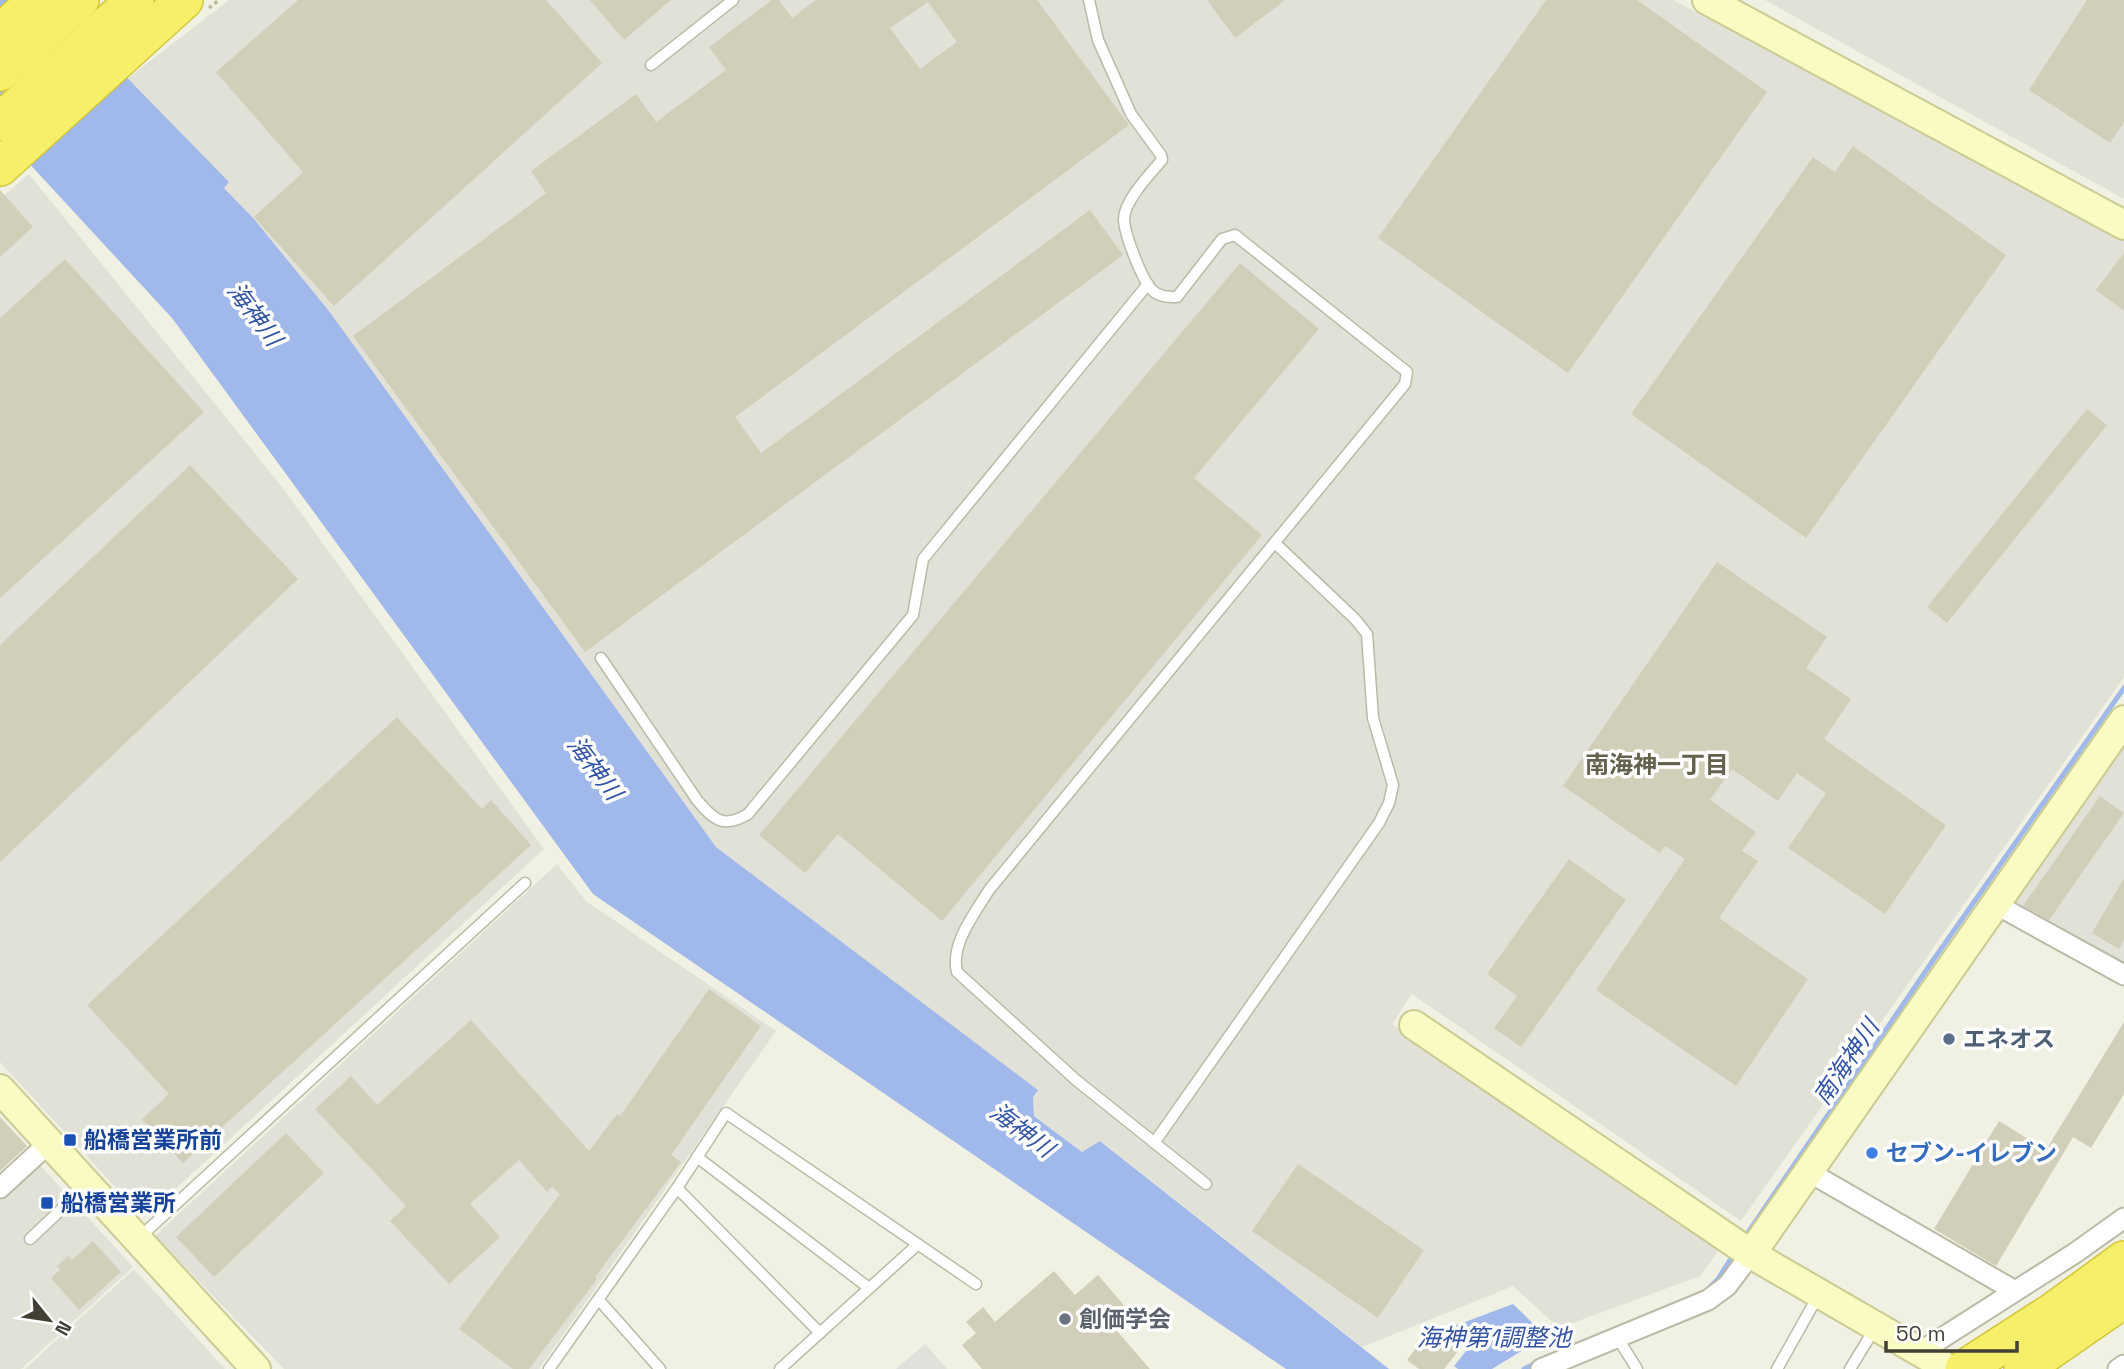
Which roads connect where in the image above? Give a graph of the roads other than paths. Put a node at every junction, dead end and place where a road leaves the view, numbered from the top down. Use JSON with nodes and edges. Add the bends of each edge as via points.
{"nodes":[{"id":1,"x":37,"y":0,"type":"edge"},
{"id":2,"x":80,"y":0,"type":"edge"},
{"id":3,"x":135,"y":0,"type":"edge"},
{"id":4,"x":184,"y":0,"type":"edge"},
{"id":5,"x":202,"y":0,"type":"edge"},
{"id":6,"x":733,"y":0,"type":"edge"},
{"id":7,"x":1089,"y":0,"type":"edge"},
{"id":8,"x":1707,"y":0,"type":"edge"},
{"id":9,"x":0,"y":33,"type":"edge"},
{"id":10,"x":141,"y":39,"type":"junction"},
{"id":11,"x":652,"y":65,"type":"dead end"},
{"id":12,"x":0,"y":72,"type":"edge"},
{"id":13,"x":0,"y":122,"type":"edge"},
{"id":14,"x":0,"y":167,"type":"edge"},
{"id":15,"x":2124,"y":225,"type":"edge"},
{"id":16,"x":1148,"y":284,"type":"junction"},
{"id":17,"x":1275,"y":542,"type":"junction"},
{"id":18,"x":601,"y":658,"type":"dead end"},
{"id":19,"x":2124,"y":720,"type":"edge"},
{"id":20,"x":525,"y":883,"type":"dead end"},
{"id":21,"x":1994,"y":904,"type":"junction"},
{"id":22,"x":2124,"y":975,"type":"edge"},
{"id":23,"x":1415,"y":1025,"type":"dead end"},
{"id":24,"x":0,"y":1089,"type":"edge"},
{"id":25,"x":49,"y":1143,"type":"junction"},
{"id":26,"x":1154,"y":1143,"type":"junction"},
{"id":27,"x":697,"y":1157,"type":"junction"},
{"id":28,"x":1809,"y":1172,"type":"junction"},
{"id":29,"x":1206,"y":1184,"type":"dead end"},
{"id":30,"x":87,"y":1185,"type":"junction"},
{"id":31,"x":0,"y":1188,"type":"edge"},
{"id":32,"x":677,"y":1188,"type":"junction"},
{"id":33,"x":2124,"y":1219,"type":"edge"},
{"id":34,"x":30,"y":1239,"type":"dead end"},
{"id":35,"x":137,"y":1240,"type":"junction"},
{"id":36,"x":917,"y":1245,"type":"junction"},
{"id":37,"x":1751,"y":1254,"type":"junction"},
{"id":38,"x":2124,"y":1260,"type":"edge"},
{"id":39,"x":976,"y":1284,"type":"dead end"},
{"id":40,"x":869,"y":1288,"type":"junction"},
{"id":41,"x":2015,"y":1291,"type":"junction"},
{"id":42,"x":1819,"y":1294,"type":"junction"},
{"id":43,"x":2124,"y":1299,"type":"edge"},
{"id":44,"x":598,"y":1300,"type":"junction"},
{"id":45,"x":2124,"y":1323,"type":"edge"},
{"id":46,"x":1876,"y":1327,"type":"junction"},
{"id":47,"x":820,"y":1333,"type":"junction"},
{"id":48,"x":1617,"y":1338,"type":"junction"},
{"id":49,"x":1942,"y":1362,"type":"edge"},
{"id":50,"x":2124,"y":1365,"type":"edge"},
{"id":51,"x":251,"y":1367,"type":"edge"},
{"id":52,"x":549,"y":1369,"type":"edge"},
{"id":53,"x":660,"y":1369,"type":"edge"},
{"id":54,"x":780,"y":1369,"type":"edge"},
{"id":55,"x":1541,"y":1369,"type":"edge"},
{"id":56,"x":1637,"y":1369,"type":"edge"},
{"id":57,"x":1777,"y":1369,"type":"edge"},
{"id":58,"x":1850,"y":1369,"type":"edge"},
{"id":59,"x":2023,"y":1369,"type":"edge"},
{"id":60,"x":2053,"y":1369,"type":"edge"},
{"id":61,"x":2118,"y":1369,"type":"edge"}],
"edges":[{"from":1,"to":9,"type":"highway"},
{"from":2,"to":12,"type":"highway"},
{"from":3,"to":13,"type":"highway"},
{"from":4,"to":10,"type":"highway"},
{"from":5,"to":10,"type":"highway","via":[[172,25]]},
{"from":6,"to":11,"type":"lane"},
{"from":7,"to":16,"type":"lane","via":[[1098,40],[1131,114],[1161,155],[1162,160],[1132,198],[1124,219],[1136,263]]},
{"from":8,"to":15,"type":"street"},
{"from":10,"to":14,"type":"highway"},
{"from":16,"to":17,"type":"lane","via":[[1164,298],[1177,297],[1222,239],[1235,235],[1407,373],[1405,384]]},
{"from":16,"to":18,"type":"lane","via":[[923,559],[913,615],[748,814],[733,822],[711,816]]},
{"from":17,"to":26,"type":"lane","via":[[1367,634],[1373,718],[1393,785],[1379,823]]},
{"from":17,"to":26,"type":"lane","via":[[989,890],[956,950],[957,972],[1076,1080]]},
{"from":19,"to":21,"type":"street"},
{"from":20,"to":35,"type":"lane"},
{"from":21,"to":22,"type":"street"},
{"from":21,"to":28,"type":"street"},
{"from":23,"to":37,"type":"street"},
{"from":24,"to":25,"type":"street"},
{"from":25,"to":30,"type":"street"},
{"from":25,"to":31,"type":"street"},
{"from":26,"to":29,"type":"lane"},
{"from":27,"to":32,"type":"lane"},
{"from":27,"to":36,"type":"lane","via":[[726,1113]]},
{"from":27,"to":40,"type":"lane"},
{"from":28,"to":37,"type":"street"},
{"from":28,"to":41,"type":"street"},
{"from":30,"to":34,"type":"lane"},
{"from":30,"to":35,"type":"street"},
{"from":32,"to":44,"type":"lane"},
{"from":32,"to":47,"type":"lane"},
{"from":33,"to":41,"type":"street"},
{"from":35,"to":51,"type":"street"},
{"from":36,"to":39,"type":"lane"},
{"from":36,"to":40,"type":"lane"},
{"from":37,"to":42,"type":"street"},
{"from":37,"to":48,"type":"street","via":[[1727,1286],[1708,1300]]},
{"from":38,"to":49,"type":"highway","via":[[2054,1311]]},
{"from":40,"to":47,"type":"lane"},
{"from":41,"to":49,"type":"street"},
{"from":42,"to":46,"type":"street"},
{"from":42,"to":57,"type":"lane"},
{"from":43,"to":59,"type":"highway"},
{"from":44,"to":52,"type":"lane"},
{"from":44,"to":53,"type":"lane"},
{"from":45,"to":60,"type":"highway"},
{"from":46,"to":49,"type":"street"},
{"from":46,"to":58,"type":"lane"},
{"from":47,"to":54,"type":"lane"},
{"from":48,"to":55,"type":"street"},
{"from":48,"to":56,"type":"lane"},
{"from":50,"to":61,"type":"street"}]}
